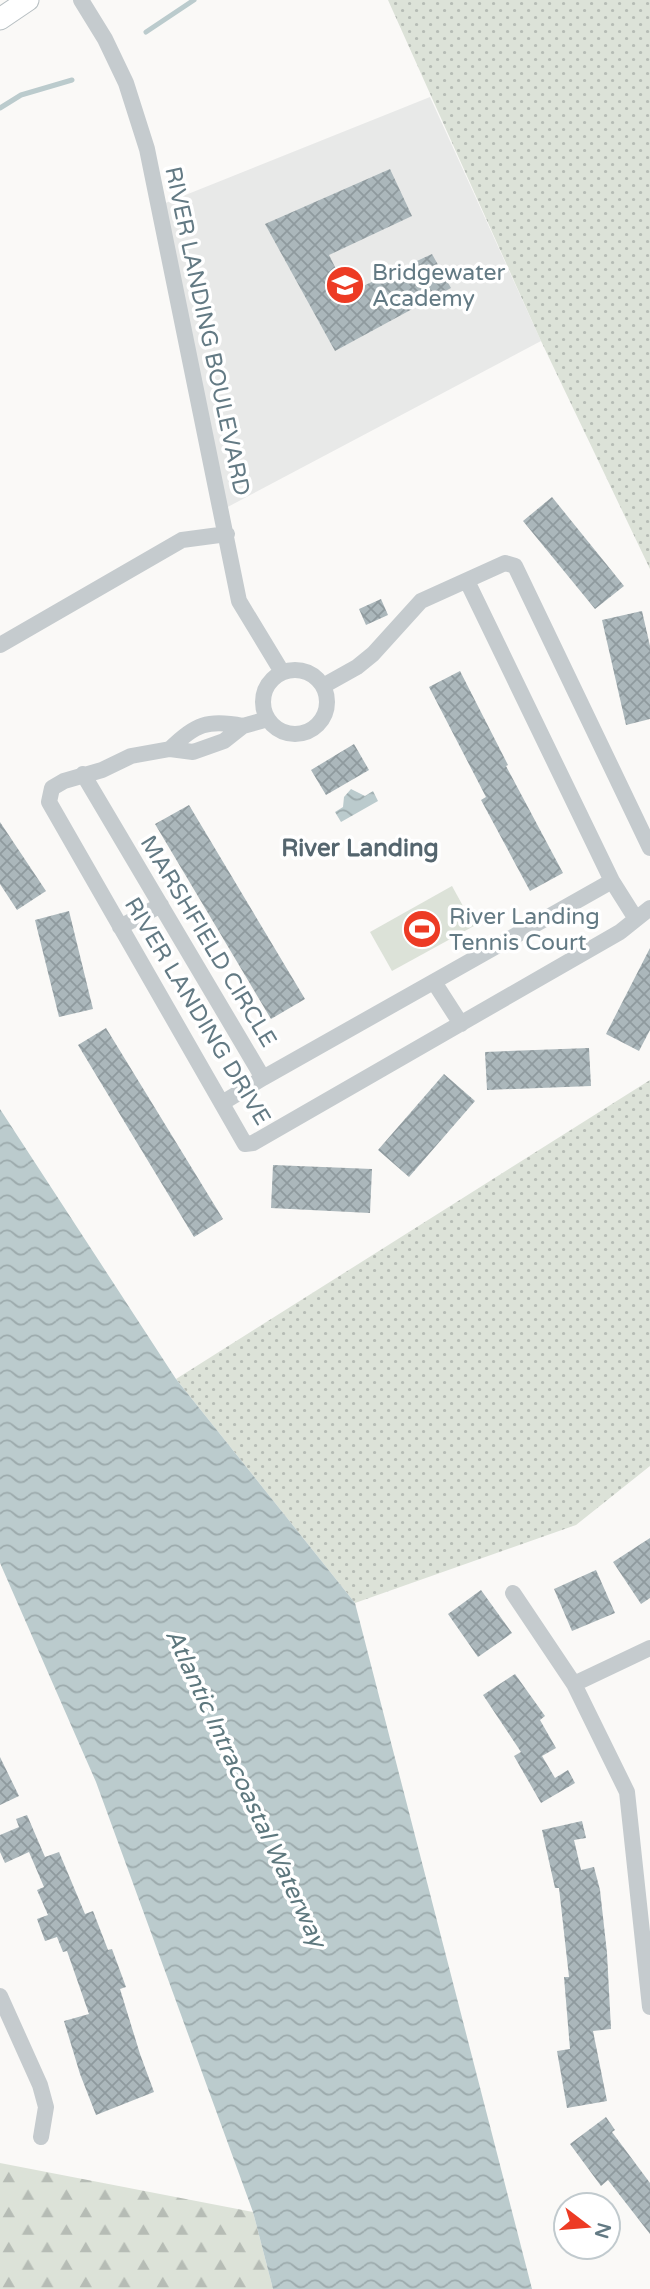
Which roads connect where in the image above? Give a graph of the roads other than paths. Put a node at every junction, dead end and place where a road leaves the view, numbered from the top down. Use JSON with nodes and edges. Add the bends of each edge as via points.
{"nodes":[{"id":1,"x":28,"y":0,"type":"edge"},
{"id":2,"x":81,"y":0,"type":"edge"},
{"id":3,"x":0,"y":19,"type":"edge"},
{"id":4,"x":227,"y":534,"type":"junction"},
{"id":5,"x":467,"y":581,"type":"junction"},
{"id":6,"x":0,"y":645,"type":"edge"},
{"id":7,"x":282,"y":672,"type":"junction"},
{"id":8,"x":323,"y":686,"type":"junction"},
{"id":9,"x":268,"y":719,"type":"junction"},
{"id":10,"x":83,"y":774,"type":"junction"},
{"id":11,"x":650,"y":848,"type":"edge"},
{"id":12,"x":612,"y":881,"type":"junction"},
{"id":13,"x":161,"y":905,"type":"junction"},
{"id":14,"x":650,"y":908,"type":"edge"},
{"id":15,"x":636,"y":919,"type":"junction"},
{"id":16,"x":120,"y":927,"type":"junction"},
{"id":17,"x":434,"y":982,"type":"junction"},
{"id":18,"x":461,"y":1024,"type":"junction"},
{"id":19,"x":263,"y":1078,"type":"junction"},
{"id":20,"x":222,"y":1103,"type":"junction"},
{"id":21,"x":513,"y":1593,"type":"dead end"},
{"id":22,"x":650,"y":1648,"type":"edge"},
{"id":23,"x":574,"y":1684,"type":"junction"},
{"id":24,"x":0,"y":1996,"type":"edge"},
{"id":25,"x":650,"y":2007,"type":"edge"},
{"id":26,"x":41,"y":2137,"type":"dead end"}],
"edges":[{"from":1,"to":3,"type":"street"},
{"from":2,"to":4,"type":"street","name":"RIVER LANDING BOULEVARD","via":[[126,83],[147,149]]},
{"from":4,"to":6,"type":"street","via":[[182,540]]},
{"from":4,"to":7,"type":"street","name":"RIVER LANDING BOULEVARD","via":[[239,601]]},
{"from":5,"to":8,"type":"street","via":[[421,601],[373,654]]},
{"from":5,"to":11,"type":"street","via":[[505,563],[515,566]]},
{"from":5,"to":12,"type":"street"},
{"from":7,"to":8,"type":"street","via":[[301,670]]},
{"from":7,"to":9,"type":"street","via":[[264,692]]},
{"from":8,"to":9,"type":"street","via":[[325,712],[307,731],[282,731]]},
{"from":9,"to":10,"type":"street","name":"RIVER LANDING DRIVE","via":[[243,726],[224,741],[193,752],[170,749],[131,756]]},
{"from":10,"to":13,"type":"street","name":"MARSHFIELD CIRCLE"},
{"from":10,"to":16,"type":"street","name":"RIVER LANDING DRIVE","via":[[52,788],[50,802]]},
{"from":12,"to":15,"type":"street"},
{"from":12,"to":17,"type":"street","name":"MARSHFIELD CIRCLE"},
{"from":13,"to":16,"type":"street"},
{"from":13,"to":19,"type":"street","name":"MARSHFIELD CIRCLE"},
{"from":14,"to":15,"type":"street","name":"RIVER LANDING DRIVE"},
{"from":15,"to":18,"type":"street","name":"RIVER LANDING DRIVE"},
{"from":16,"to":20,"type":"street","name":"RIVER LANDING DRIVE"},
{"from":17,"to":18,"type":"street"},
{"from":17,"to":19,"type":"street","name":"MARSHFIELD CIRCLE"},
{"from":18,"to":20,"type":"street","name":"RIVER LANDING DRIVE","via":[[253,1143],[245,1144]]},
{"from":19,"to":20,"type":"street"},
{"from":21,"to":23,"type":"street"},
{"from":22,"to":23,"type":"street"},
{"from":23,"to":25,"type":"street","via":[[627,1792]]},
{"from":24,"to":26,"type":"street","via":[[40,2085],[46,2107]]}]}
